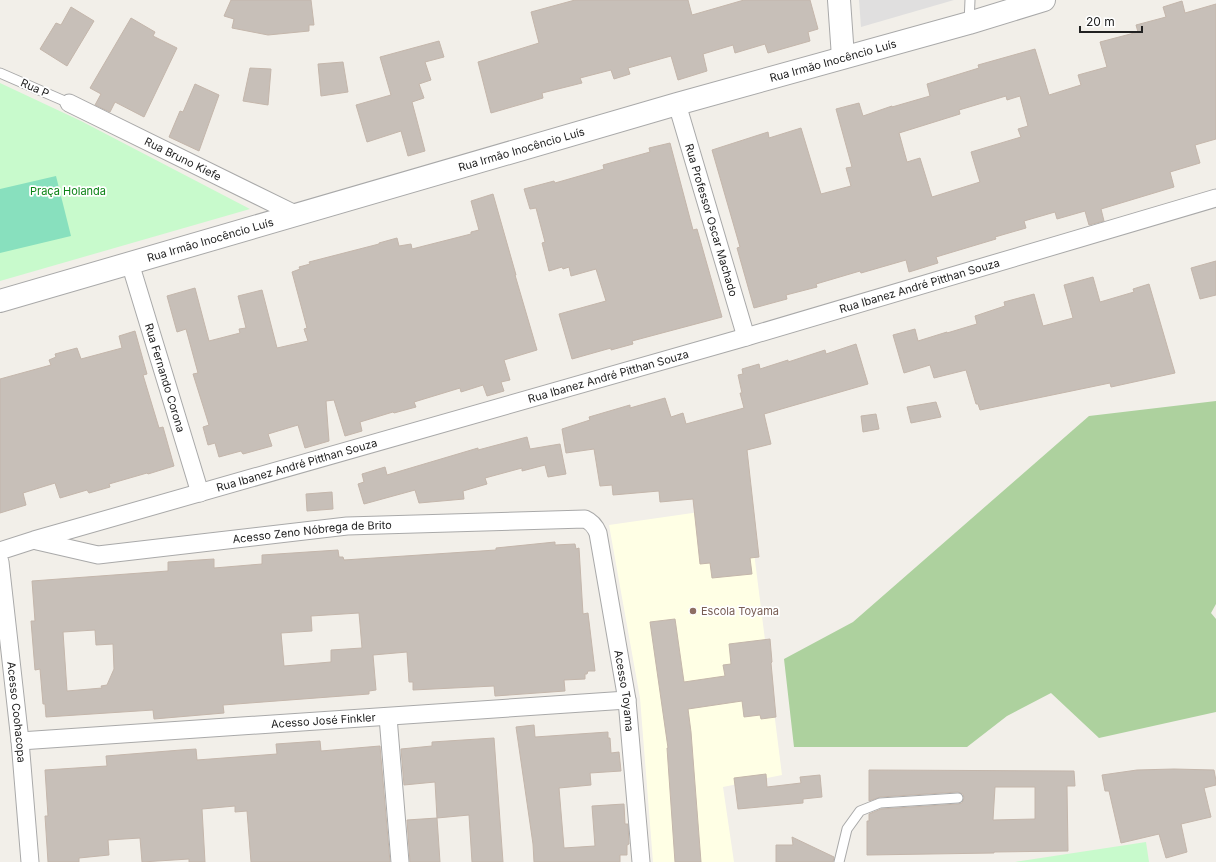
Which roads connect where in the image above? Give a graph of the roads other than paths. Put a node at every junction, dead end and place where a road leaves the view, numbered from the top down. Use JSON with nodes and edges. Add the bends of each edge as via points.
{"nodes":[{"id":1,"x":839,"y":0,"type":"edge"},
{"id":2,"x":970,"y":0,"type":"edge"},
{"id":3,"x":1044,"y":0,"type":"edge"},
{"id":4,"x":969,"y":23,"type":"junction"},
{"id":5,"x":843,"y":57,"type":"junction"},
{"id":6,"x":0,"y":73,"type":"edge"},
{"id":7,"x":69,"y":104,"type":"joint"},
{"id":8,"x":677,"y":104,"type":"junction"},
{"id":9,"x":1216,"y":198,"type":"edge"},
{"id":10,"x":297,"y":215,"type":"junction"},
{"id":11,"x":130,"y":263,"type":"junction"},
{"id":12,"x":0,"y":301,"type":"edge"},
{"id":13,"x":746,"y":337,"type":"junction"},
{"id":14,"x":200,"y":493,"type":"junction"},
{"id":15,"x":593,"y":523,"type":"joint"},
{"id":16,"x":34,"y":540,"type":"junction"},
{"id":17,"x":0,"y":551,"type":"edge"},
{"id":18,"x":0,"y":562,"type":"edge"},
{"id":19,"x":627,"y":700,"type":"junction"},
{"id":20,"x":388,"y":717,"type":"junction"},
{"id":21,"x":20,"y":741,"type":"junction"},
{"id":22,"x":958,"y":798,"type":"dead end"},
{"id":23,"x":30,"y":862,"type":"edge"},
{"id":24,"x":400,"y":862,"type":"edge"},
{"id":25,"x":641,"y":862,"type":"edge"},
{"id":26,"x":839,"y":862,"type":"edge"}],
"edges":[{"from":1,"to":5,"type":"street"},
{"from":2,"to":4,"type":"lane"},
{"from":3,"to":4,"type":"street","name":"Rua Irmão Inocêncio Luís"},
{"from":4,"to":5,"type":"street","name":"Rua Irmão Inocêncio Luís"},
{"from":5,"to":8,"type":"street","name":"Rua Irmão Inocêncio Luís"},
{"from":6,"to":7,"type":"lane","name":"Rua P"},
{"from":7,"to":10,"type":"street","name":"Rua Bruno Kiefe"},
{"from":8,"to":10,"type":"street","name":"Rua Irmão Inocêncio Luís"},
{"from":8,"to":13,"type":"street","name":"Rua Professor Oscar Machado"},
{"from":9,"to":13,"type":"street","name":"Rua Ibanez André Pitthan Souza"},
{"from":10,"to":11,"type":"street","name":"Rua Irmão Inocêncio Luís"},
{"from":11,"to":12,"type":"street","name":"Rua Irmão Inocêncio Luís"},
{"from":11,"to":14,"type":"street","name":"Rua Fernando Corona"},
{"from":13,"to":14,"type":"street","name":"Rua Ibanez André Pitthan Souza"},
{"from":14,"to":16,"type":"street","name":"Rua Ibanez André Pitthan Souza"},
{"from":15,"to":16,"type":"street","name":"Acesso Zeno Nóbrega de Brito","via":[[585,519],[347,526],[98,555]]},
{"from":15,"to":19,"type":"street","name":"Acesso Toyama","via":[[598,533]]},
{"from":16,"to":17,"type":"street","name":"Rua Ibanez André Pitthan Souza"},
{"from":18,"to":21,"type":"street","name":"Acesso Coohacopa"},
{"from":19,"to":20,"type":"street","name":"Acesso José Finkler"},
{"from":19,"to":25,"type":"street","name":"Acesso Toyama"},
{"from":20,"to":21,"type":"street","name":"Acesso José Finkler"},
{"from":20,"to":24,"type":"street"},
{"from":21,"to":23,"type":"street","name":"Acesso Coohacopa"},
{"from":22,"to":26,"type":"lane","via":[[880,803],[860,811],[846,829]]}]}
